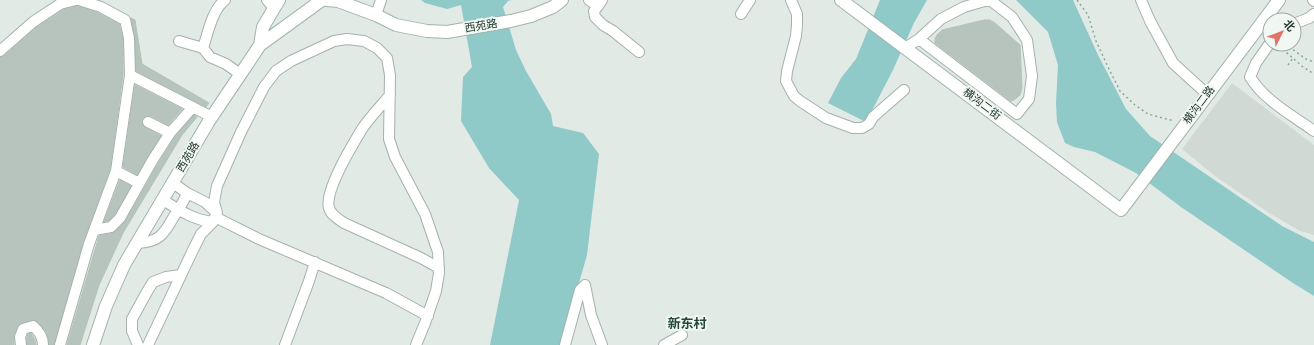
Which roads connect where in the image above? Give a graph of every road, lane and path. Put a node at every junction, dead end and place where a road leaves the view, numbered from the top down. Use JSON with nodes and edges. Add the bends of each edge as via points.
{"nodes":[{"id":1,"x":78,"y":0,"type":"edge"},
{"id":2,"x":322,"y":0,"type":"edge"},
{"id":3,"x":334,"y":0,"type":"edge"},
{"id":4,"x":381,"y":0,"type":"edge"},
{"id":5,"x":562,"y":0,"type":"edge"},
{"id":6,"x":589,"y":0,"type":"edge"},
{"id":7,"x":750,"y":0,"type":"edge"},
{"id":8,"x":792,"y":0,"type":"edge"},
{"id":9,"x":841,"y":0,"type":"edge"},
{"id":10,"x":989,"y":0,"type":"edge"},
{"id":11,"x":1077,"y":0,"type":"edge"},
{"id":12,"x":1141,"y":0,"type":"edge"},
{"id":13,"x":1278,"y":0,"type":"edge"},
{"id":14,"x":222,"y":1,"type":"edge"},
{"id":15,"x":273,"y":3,"type":"edge"},
{"id":16,"x":600,"y":3,"type":"edge"},
{"id":17,"x":741,"y":14,"type":"dead end"},
{"id":18,"x":1314,"y":14,"type":"edge"},
{"id":19,"x":376,"y":15,"type":"junction"},
{"id":20,"x":1302,"y":21,"type":"edge"},
{"id":21,"x":919,"y":38,"type":"junction"},
{"id":22,"x":179,"y":40,"type":"dead end"},
{"id":23,"x":260,"y":45,"type":"junction"},
{"id":24,"x":203,"y":48,"type":"junction"},
{"id":25,"x":905,"y":48,"type":"junction"},
{"id":26,"x":0,"y":51,"type":"edge"},
{"id":27,"x":639,"y":52,"type":"dead end"},
{"id":28,"x":1264,"y":52,"type":"edge"},
{"id":29,"x":1286,"y":52,"type":"edge"},
{"id":30,"x":1297,"y":52,"type":"edge"},
{"id":31,"x":1293,"y":58,"type":"junction"},
{"id":32,"x":1314,"y":62,"type":"edge"},
{"id":33,"x":1288,"y":65,"type":"dead end"},
{"id":34,"x":240,"y":74,"type":"junction"},
{"id":35,"x":1314,"y":74,"type":"edge"},
{"id":36,"x":130,"y":75,"type":"junction"},
{"id":37,"x":904,"y":90,"type":"dead end"},
{"id":38,"x":990,"y":94,"type":"junction"},
{"id":39,"x":1207,"y":94,"type":"junction"},
{"id":40,"x":390,"y":95,"type":"junction"},
{"id":41,"x":981,"y":105,"type":"junction"},
{"id":42,"x":193,"y":107,"type":"junction"},
{"id":43,"x":212,"y":117,"type":"junction"},
{"id":44,"x":148,"y":122,"type":"dead end"},
{"id":45,"x":1186,"y":123,"type":"junction"},
{"id":46,"x":1314,"y":131,"type":"edge"},
{"id":47,"x":170,"y":133,"type":"junction"},
{"id":48,"x":116,"y":171,"type":"junction"},
{"id":49,"x":139,"y":182,"type":"junction"},
{"id":50,"x":173,"y":183,"type":"junction"},
{"id":51,"x":188,"y":193,"type":"junction"},
{"id":52,"x":163,"y":200,"type":"junction"},
{"id":53,"x":179,"y":210,"type":"junction"},
{"id":54,"x":1121,"y":210,"type":"joint"},
{"id":55,"x":215,"y":218,"type":"junction"},
{"id":56,"x":94,"y":230,"type":"junction"},
{"id":57,"x":137,"y":243,"type":"junction"},
{"id":58,"x":315,"y":262,"type":"junction"},
{"id":59,"x":439,"y":268,"type":"junction"},
{"id":60,"x":181,"y":275,"type":"junction"},
{"id":61,"x":428,"y":316,"type":"junction"},
{"id":62,"x":682,"y":335,"type":"dead end"},
{"id":63,"x":21,"y":345,"type":"edge"},
{"id":64,"x":42,"y":345,"type":"edge"},
{"id":65,"x":60,"y":345,"type":"edge"},
{"id":66,"x":93,"y":345,"type":"edge"},
{"id":67,"x":138,"y":345,"type":"edge"},
{"id":68,"x":148,"y":345,"type":"edge"},
{"id":69,"x":285,"y":345,"type":"edge"},
{"id":70,"x":416,"y":345,"type":"edge"},
{"id":71,"x":565,"y":345,"type":"edge"},
{"id":72,"x":602,"y":345,"type":"edge"},
{"id":73,"x":664,"y":345,"type":"edge"}],
"edges":[{"from":1,"to":26,"type":"street","via":[[60,4],[33,22]]},
{"from":1,"to":36,"type":"street","via":[[101,7],[125,20],[129,38]]},
{"from":2,"to":23,"type":"main road","name":"西苑路"},
{"from":3,"to":19,"type":"main road","name":"西苑路"},
{"from":4,"to":19,"type":"street"},
{"from":5,"to":19,"type":"main road","name":"西苑路","via":[[553,7],[511,22],[447,32],[396,25]]},
{"from":6,"to":16,"type":"street"},
{"from":7,"to":17,"type":"street"},
{"from":8,"to":37,"type":"street","via":[[797,25],[786,81],[794,96],[800,101],[826,118],[853,128],[862,128]]},
{"from":9,"to":25,"type":"main road","name":"横沟二街"},
{"from":10,"to":21,"type":"street","via":[[964,7],[940,19]]},
{"from":10,"to":38,"type":"street","via":[[1012,16],[1027,40],[1032,76],[1029,99],[1017,114]]},
{"from":11,"to":45,"type":"path","via":[[1088,15],[1096,41],[1120,91],[1148,114]]},
{"from":12,"to":39,"type":"street","via":[[1173,63]]},
{"from":13,"to":39,"type":"main road","name":"横沟二路"},
{"from":14,"to":24,"type":"street"},
{"from":15,"to":23,"type":"main road","via":[[263,27]]},
{"from":16,"to":27,"type":"street","via":[[594,11],[595,17]]},
{"from":18,"to":20,"type":"street"},
{"from":21,"to":25,"type":"street"},
{"from":21,"to":38,"type":"street"},
{"from":22,"to":24,"type":"street"},
{"from":23,"to":34,"type":"main road","name":"西苑路"},
{"from":24,"to":34,"type":"street","via":[[210,57]]},
{"from":25,"to":41,"type":"main road","name":"横沟二街"},
{"from":28,"to":46,"type":"street","via":[[1250,77],[1256,87]]},
{"from":29,"to":31,"type":"path"},
{"from":30,"to":32,"type":"path"},
{"from":31,"to":33,"type":"path"},
{"from":31,"to":35,"type":"path"},
{"from":34,"to":43,"type":"main road","name":"西苑路"},
{"from":36,"to":42,"type":"street"},
{"from":36,"to":48,"type":"street"},
{"from":38,"to":41,"type":"street"},
{"from":39,"to":45,"type":"main road","name":"横沟二路"},
{"from":40,"to":55,"type":"street","via":[[387,58],[364,41],[347,38],[334,41],[276,71],[254,106],[227,160],[217,186]]},
{"from":40,"to":59,"type":"street","via":[[389,139],[395,157],[425,214],[438,252]]},
{"from":40,"to":59,"type":"street","via":[[362,129],[335,176],[328,202],[329,209],[344,223]]},
{"from":41,"to":54,"type":"main road","name":"横沟二街"},
{"from":42,"to":43,"type":"street"},
{"from":42,"to":47,"type":"street"},
{"from":43,"to":50,"type":"main road","name":"西苑路"},
{"from":44,"to":47,"type":"street"},
{"from":45,"to":54,"type":"main road","name":"横沟二路"},
{"from":47,"to":49,"type":"street"},
{"from":48,"to":49,"type":"street"},
{"from":48,"to":56,"type":"street"},
{"from":49,"to":56,"type":"street","via":[[120,218],[111,227]]},
{"from":50,"to":51,"type":"street"},
{"from":50,"to":52,"type":"main road","name":"西苑路"},
{"from":51,"to":53,"type":"street"},
{"from":51,"to":55,"type":"street","via":[[205,202]]},
{"from":52,"to":53,"type":"street"},
{"from":52,"to":57,"type":"main road","name":"西苑路"},
{"from":53,"to":55,"type":"street","via":[[198,219]]},
{"from":53,"to":57,"type":"street","via":[[162,235],[148,242]]},
{"from":55,"to":58,"type":"street"},
{"from":55,"to":60,"type":"street","via":[[201,234]]},
{"from":56,"to":65,"type":"street"},
{"from":57,"to":66,"type":"main road","name":"西苑路","via":[[106,306]]},
{"from":58,"to":61,"type":"street","via":[[386,293]]},
{"from":58,"to":69,"type":"street"},
{"from":59,"to":61,"type":"street","via":[[436,291]]},
{"from":60,"to":67,"type":"street","via":[[154,282],[148,290],[132,319],[132,331]]},
{"from":60,"to":68,"type":"street"},
{"from":61,"to":70,"type":"street"},
{"from":62,"to":73,"type":"street"},
{"from":63,"to":64,"type":"street","via":[[23,329],[33,326],[43,340]]},
{"from":71,"to":72,"type":"street","via":[[580,290],[585,285],[591,315]]}]}
